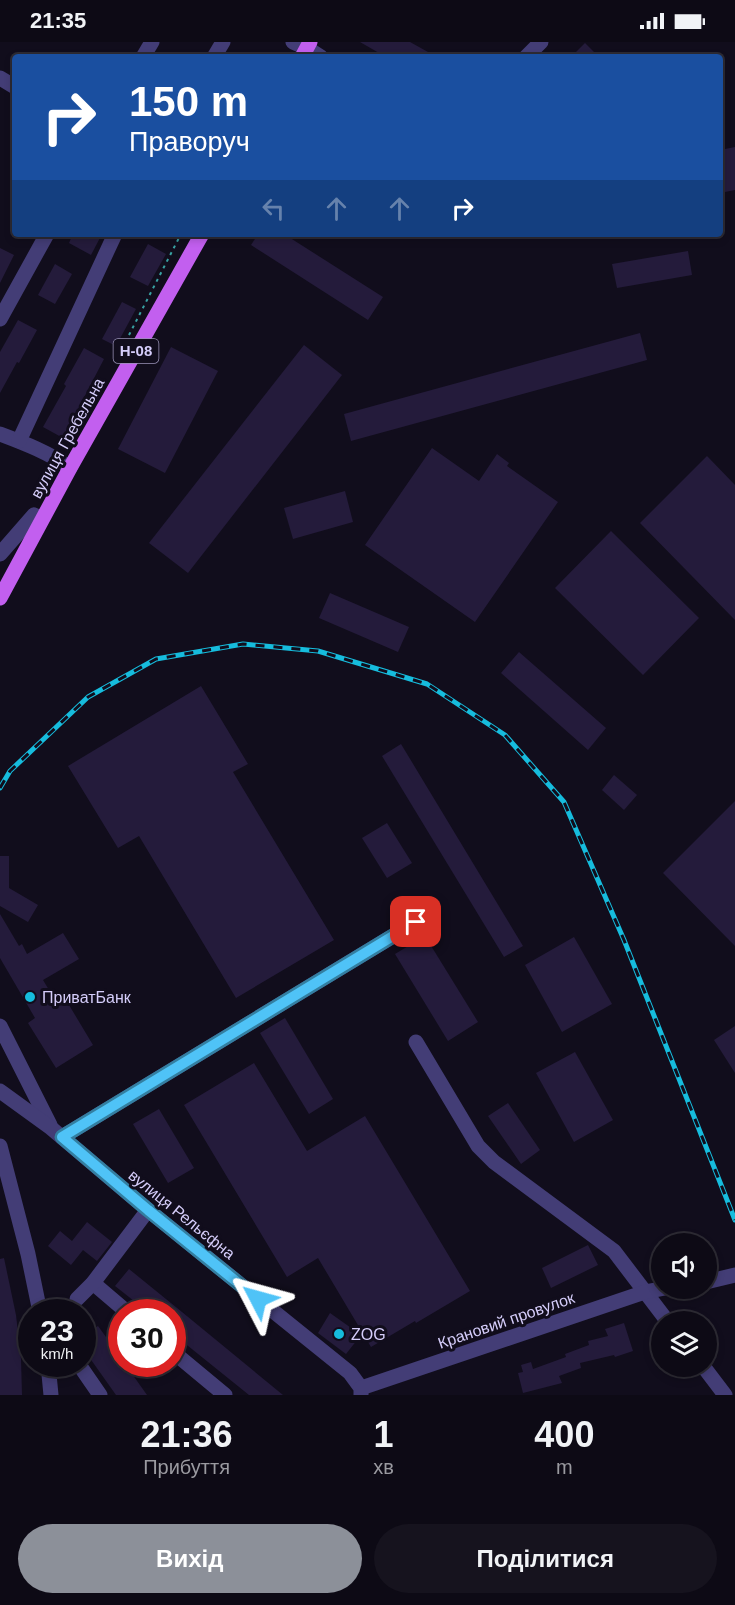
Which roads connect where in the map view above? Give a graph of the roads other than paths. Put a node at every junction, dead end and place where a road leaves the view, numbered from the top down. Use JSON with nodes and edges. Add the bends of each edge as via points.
{"nodes":[{"id":1,"x":541,"y":42,"type":"edge"},
{"id":2,"x":529,"y":54,"type":"edge"},
{"id":3,"x":44,"y":237,"type":"edge"},
{"id":4,"x":114,"y":237,"type":"edge"},
{"id":5,"x":200,"y":237,"type":"edge"},
{"id":6,"x":0,"y":319,"type":"edge"},
{"id":7,"x":0,"y":434,"type":"edge"},
{"id":8,"x":19,"y":441,"type":"junction"},
{"id":9,"x":66,"y":465,"type":"junction"},
{"id":10,"x":42,"y":519,"type":"junction"},
{"id":11,"x":0,"y":554,"type":"edge"},
{"id":12,"x":0,"y":598,"type":"edge"},
{"id":13,"x":416,"y":922,"type":"dead end"},
{"id":14,"x":0,"y":1026,"type":"edge"},
{"id":15,"x":416,"y":1042,"type":"dead end"},
{"id":16,"x":0,"y":1091,"type":"edge"},
{"id":17,"x":57,"y":1132,"type":"junction"},
{"id":18,"x":0,"y":1146,"type":"edge"},
{"id":19,"x":148,"y":1210,"type":"junction"},
{"id":20,"x":735,"y":1275,"type":"edge"},
{"id":21,"x":717,"y":1279,"type":"edge"},
{"id":22,"x":93,"y":1283,"type":"junction"},
{"id":23,"x":651,"y":1291,"type":"edge"},
{"id":24,"x":645,"y":1292,"type":"junction"},
{"id":25,"x":37,"y":1299,"type":"edge"},
{"id":26,"x":77,"y":1299,"type":"dead end"},
{"id":27,"x":112,"y":1299,"type":"edge"},
{"id":28,"x":660,"y":1311,"type":"edge"},
{"id":29,"x":186,"y":1363,"type":"edge"},
{"id":30,"x":49,"y":1377,"type":"edge"},
{"id":31,"x":88,"y":1377,"type":"edge"},
{"id":32,"x":711,"y":1377,"type":"edge"},
{"id":33,"x":361,"y":1392,"type":"edge"},
{"id":34,"x":51,"y":1395,"type":"edge"},
{"id":35,"x":100,"y":1395,"type":"edge"},
{"id":36,"x":225,"y":1395,"type":"edge"},
{"id":37,"x":725,"y":1395,"type":"edge"}],
"edges":[{"from":1,"to":2,"type":"street"},
{"from":3,"to":6,"type":"street"},
{"from":4,"to":8,"type":"street"},
{"from":5,"to":9,"type":"main road","name":"вулиця Гребельна","number":"Н-08"},
{"from":7,"to":8,"type":"street"},
{"from":8,"to":9,"type":"street"},
{"from":9,"to":10,"type":"main road","name":"вулиця Гребельна","number":"Н-08"},
{"from":10,"to":11,"type":"street","via":[[34,515]]},
{"from":10,"to":12,"type":"main road","name":"вулиця Гребельна","number":"Н-08"},
{"from":13,"to":17,"type":"street"},
{"from":14,"to":17,"type":"street"},
{"from":15,"to":24,"type":"street","via":[[478,1146],[614,1251]]},
{"from":16,"to":17,"type":"street","name":"вулиця Рельєфна"},
{"from":17,"to":19,"type":"street","name":"вулиця Рельєфна"},
{"from":18,"to":25,"type":"street"},
{"from":19,"to":22,"type":"street"},
{"from":19,"to":33,"type":"street","name":"вулиця Рельєфна","via":[[350,1373]]},
{"from":20,"to":21,"type":"street"},
{"from":22,"to":26,"type":"street"},
{"from":22,"to":27,"type":"street"},
{"from":23,"to":24,"type":"street","name":"Крановий провулок"},
{"from":24,"to":28,"type":"street"},
{"from":24,"to":33,"type":"street","name":"Крановий провулок"},
{"from":29,"to":36,"type":"street"},
{"from":30,"to":34,"type":"street"},
{"from":31,"to":35,"type":"street"},
{"from":32,"to":37,"type":"street"}]}
